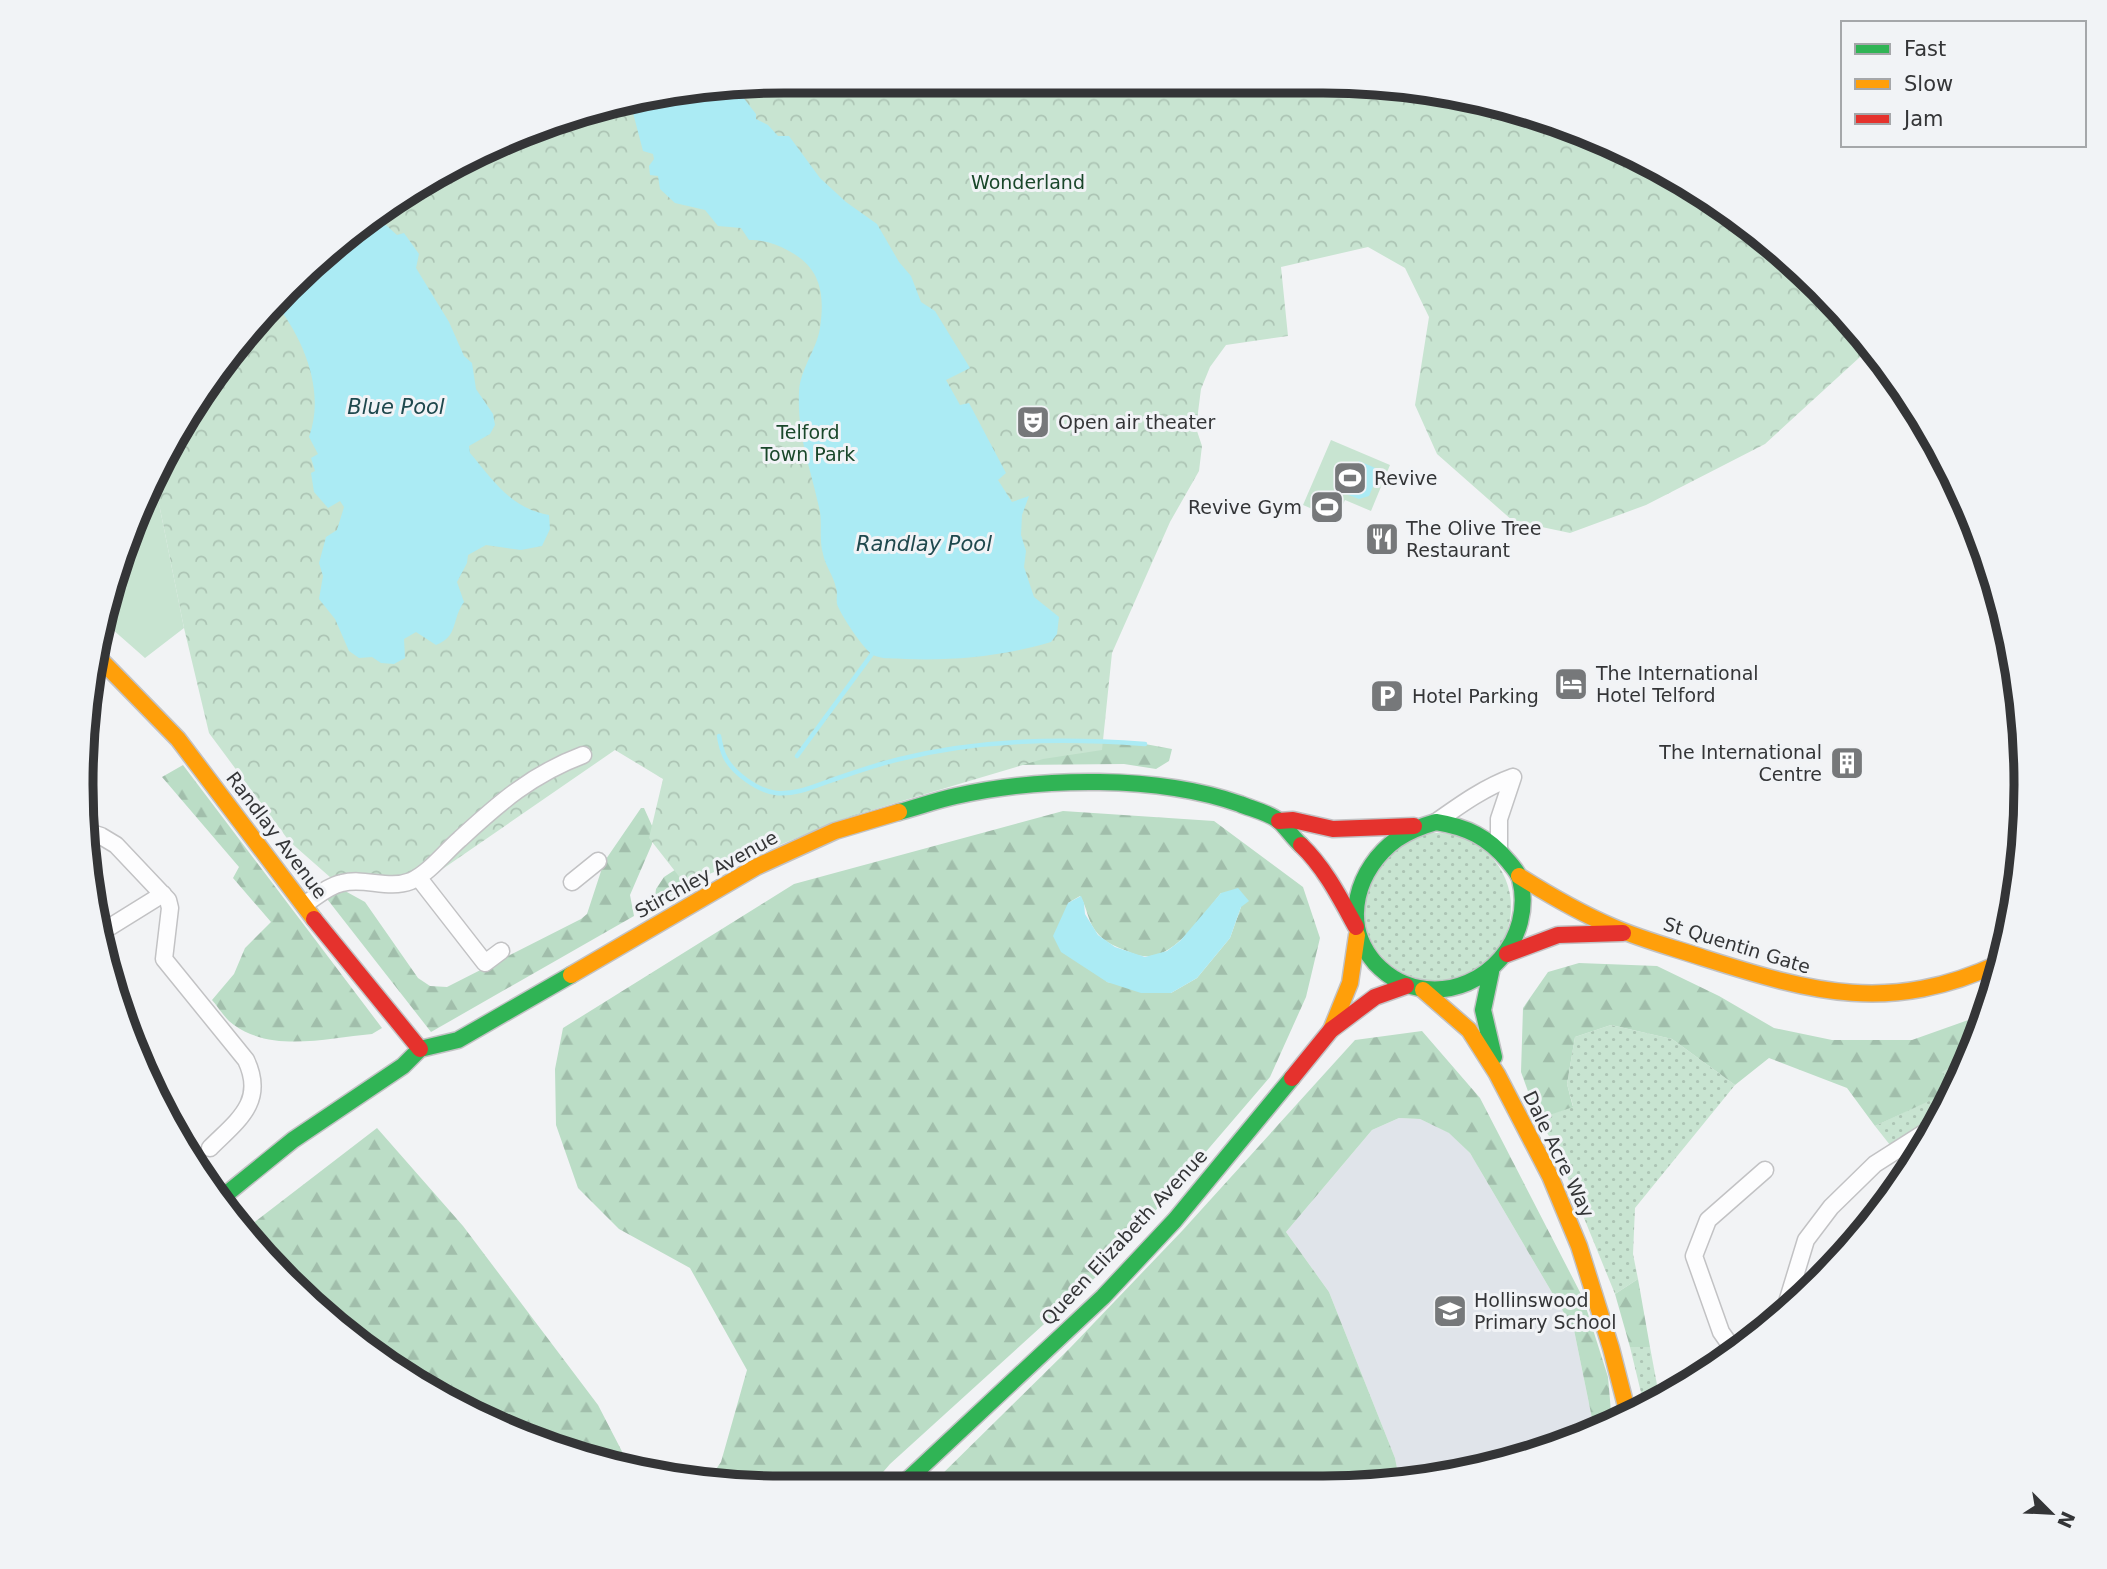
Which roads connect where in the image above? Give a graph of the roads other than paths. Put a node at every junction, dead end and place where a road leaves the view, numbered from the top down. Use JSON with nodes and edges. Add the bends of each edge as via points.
{"nodes":[{"id":1,"x":104,"y":663,"type":"edge"},
{"id":2,"x":583,"y":755,"type":"dead end"},
{"id":3,"x":1279,"y":821,"type":"junction"},
{"id":4,"x":1436,"y":822,"type":"junction"},
{"id":5,"x":1417,"y":826,"type":"junction"},
{"id":6,"x":95,"y":835,"type":"edge"},
{"id":7,"x":1499,"y":849,"type":"junction"},
{"id":8,"x":598,"y":861,"type":"dead end"},
{"id":9,"x":1520,"y":876,"type":"junction"},
{"id":10,"x":418,"y":877,"type":"junction"},
{"id":11,"x":572,"y":881,"type":"dead end"},
{"id":12,"x":163,"y":894,"type":"junction"},
{"id":13,"x":305,"y":904,"type":"junction"},
{"id":14,"x":108,"y":928,"type":"edge"},
{"id":15,"x":1357,"y":931,"type":"junction"},
{"id":16,"x":1626,"y":933,"type":"junction"},
{"id":17,"x":501,"y":951,"type":"dead end"},
{"id":18,"x":1507,"y":954,"type":"junction"},
{"id":19,"x":1990,"y":967,"type":"edge"},
{"id":20,"x":1491,"y":972,"type":"junction"},
{"id":21,"x":1406,"y":986,"type":"junction"},
{"id":22,"x":1423,"y":990,"type":"junction"},
{"id":23,"x":1331,"y":1030,"type":"junction"},
{"id":24,"x":420,"y":1049,"type":"junction"},
{"id":25,"x":1497,"y":1074,"type":"junction"},
{"id":26,"x":1918,"y":1137,"type":"edge"},
{"id":27,"x":210,"y":1148,"type":"dead end"},
{"id":28,"x":1765,"y":1170,"type":"dead end"},
{"id":29,"x":227,"y":1194,"type":"edge"},
{"id":30,"x":1795,"y":1290,"type":"edge"},
{"id":31,"x":1729,"y":1344,"type":"edge"},
{"id":32,"x":1627,"y":1406,"type":"edge"},
{"id":33,"x":912,"y":1476,"type":"edge"}],
"edges":[{"from":1,"to":13,"type":"street","name":"Randlay Avenue","via":[[178,739]]},
{"from":2,"to":10,"type":"street","via":[[521,786]]},
{"from":3,"to":5,"type":"street","via":[[1333,829]]},
{"from":3,"to":15,"type":"street","via":[[1326,873]]},
{"from":3,"to":24,"type":"street","name":"Stirchley Avenue","via":[[1217,796],[1137,784],[1033,785],[957,796],[835,831],[756,867],[458,1040]]},
{"from":4,"to":5,"type":"street"},
{"from":4,"to":7,"type":"street","via":[[1470,829]]},
{"from":4,"to":7,"type":"street","via":[[1513,777],[1499,819]]},
{"from":5,"to":15,"type":"street","via":[[1383,849],[1371,864],[1360,892]]},
{"from":6,"to":12,"type":"street","via":[[108,839]]},
{"from":7,"to":9,"type":"street"},
{"from":8,"to":11,"type":"street"},
{"from":9,"to":16,"type":"street","via":[[1566,905]]},
{"from":9,"to":18,"type":"street","via":[[1518,932]]},
{"from":10,"to":13,"type":"street","via":[[392,885],[341,883]]},
{"from":10,"to":17,"type":"street","via":[[479,968]]},
{"from":12,"to":14,"type":"street"},
{"from":12,"to":27,"type":"street","via":[[170,908],[164,960],[252,1073],[249,1105]]},
{"from":13,"to":24,"type":"street","name":"Randlay Avenue"},
{"from":15,"to":21,"type":"street","via":[[1368,955],[1383,972]]},
{"from":15,"to":23,"type":"street","name":"Queen Elizabeth Avenue","via":[[1350,984]]},
{"from":16,"to":18,"type":"street","via":[[1559,935]]},
{"from":16,"to":19,"type":"street","name":"St Quentin Gate","via":[[1780,982],[1859,994],[1949,984]]},
{"from":18,"to":20,"type":"street"},
{"from":20,"to":22,"type":"street","via":[[1471,984]]},
{"from":20,"to":25,"type":"street","name":"Dale Acre Way","via":[[1483,1010]]},
{"from":21,"to":22,"type":"street"},
{"from":21,"to":23,"type":"street","name":"Queen Elizabeth Avenue","via":[[1375,997]]},
{"from":22,"to":25,"type":"street","name":"Dale Acre Way","via":[[1469,1030]]},
{"from":23,"to":33,"type":"street","name":"Queen Elizabeth Avenue","via":[[1175,1220],[1112,1287]]},
{"from":24,"to":29,"type":"street","name":"Stirchley Avenue"},
{"from":25,"to":32,"type":"street","name":"Dale Acre Way","via":[[1550,1176],[1579,1246]]},
{"from":26,"to":30,"type":"street","via":[[1875,1164],[1831,1207],[1806,1240]]},
{"from":28,"to":31,"type":"street","via":[[1708,1220],[1694,1256]]}]}
